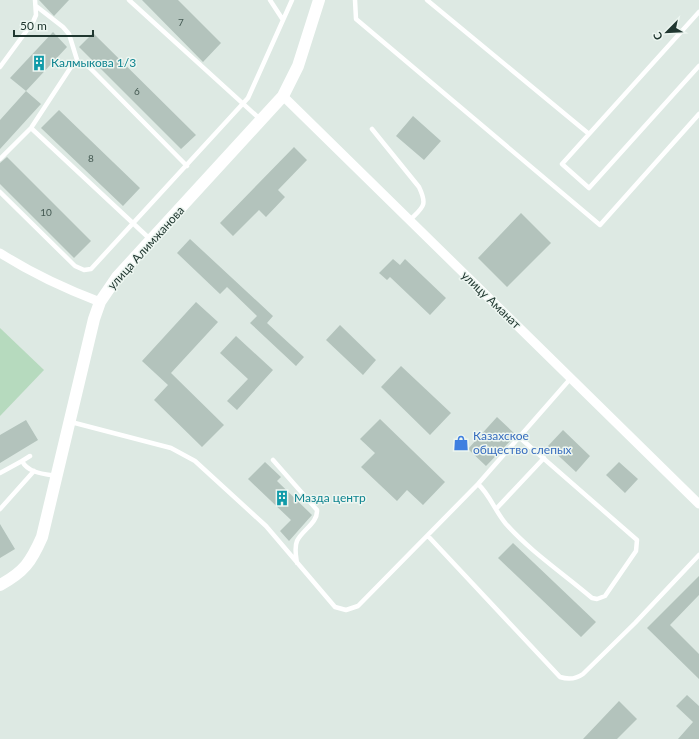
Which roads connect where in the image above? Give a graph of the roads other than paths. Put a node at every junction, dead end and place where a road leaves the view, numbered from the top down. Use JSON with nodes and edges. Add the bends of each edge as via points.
{"nodes":[{"id":1,"x":35,"y":0,"type":"edge"},
{"id":2,"x":129,"y":0,"type":"edge"},
{"id":3,"x":270,"y":0,"type":"edge"},
{"id":4,"x":292,"y":0,"type":"edge"},
{"id":5,"x":319,"y":0,"type":"edge"},
{"id":6,"x":356,"y":0,"type":"edge"},
{"id":7,"x":427,"y":0,"type":"edge"},
{"id":8,"x":36,"y":6,"type":"junction"},
{"id":9,"x":699,"y":12,"type":"edge"},
{"id":10,"x":283,"y":20,"type":"junction"},
{"id":11,"x":78,"y":63,"type":"junction"},
{"id":12,"x":699,"y":66,"type":"edge"},
{"id":13,"x":0,"y":67,"type":"edge"},
{"id":14,"x":283,"y":96,"type":"junction"},
{"id":15,"x":244,"y":103,"type":"junction"},
{"id":16,"x":699,"y":114,"type":"edge"},
{"id":17,"x":261,"y":120,"type":"junction"},
{"id":18,"x":31,"y":128,"type":"junction"},
{"id":19,"x":372,"y":130,"type":"dead end"},
{"id":20,"x":589,"y":134,"type":"junction"},
{"id":21,"x":0,"y":159,"type":"edge"},
{"id":22,"x":187,"y":166,"type":"junction"},
{"id":23,"x":0,"y":192,"type":"edge"},
{"id":24,"x":409,"y":221,"type":"junction"},
{"id":25,"x":134,"y":224,"type":"junction"},
{"id":26,"x":152,"y":240,"type":"junction"},
{"id":27,"x":0,"y":253,"type":"edge"},
{"id":28,"x":100,"y":302,"type":"junction"},
{"id":29,"x":571,"y":378,"type":"junction"},
{"id":30,"x":69,"y":421,"type":"junction"},
{"id":31,"x":519,"y":437,"type":"junction"},
{"id":32,"x":30,"y":456,"type":"dead end"},
{"id":33,"x":544,"y":458,"type":"junction"},
{"id":34,"x":273,"y":460,"type":"dead end"},
{"id":35,"x":22,"y":461,"type":"junction"},
{"id":36,"x":34,"y":471,"type":"junction"},
{"id":37,"x":0,"y":473,"type":"edge"},
{"id":38,"x":56,"y":476,"type":"junction"},
{"id":39,"x":478,"y":484,"type":"junction"},
{"id":40,"x":699,"y":504,"type":"edge"},
{"id":41,"x":0,"y":509,"type":"edge"},
{"id":42,"x":496,"y":509,"type":"junction"},
{"id":43,"x":428,"y":536,"type":"junction"},
{"id":44,"x":699,"y":555,"type":"edge"},
{"id":45,"x":297,"y":563,"type":"junction"},
{"id":46,"x":0,"y":585,"type":"edge"}],
"edges":[{"from":1,"to":8,"type":"lane"},
{"from":2,"to":15,"type":"lane"},
{"from":3,"to":10,"type":"lane"},
{"from":4,"to":10,"type":"lane"},
{"from":5,"to":14,"type":"street","name":"улица Алимжанова","via":[[298,66]]},
{"from":6,"to":16,"type":"lane","via":[[356,19],[600,225]]},
{"from":7,"to":20,"type":"lane"},
{"from":8,"to":11,"type":"lane","via":[[69,34]]},
{"from":8,"to":13,"type":"lane","via":[[34,22]]},
{"from":9,"to":20,"type":"lane"},
{"from":10,"to":15,"type":"lane","via":[[254,88]]},
{"from":11,"to":18,"type":"lane","via":[[71,66]]},
{"from":11,"to":22,"type":"lane","via":[[84,63],[90,68]]},
{"from":12,"to":20,"type":"lane","via":[[589,188],[562,164]]},
{"from":14,"to":17,"type":"street","name":"улица Алимжанова"},
{"from":14,"to":24,"type":"street","name":"улицу Аманат"},
{"from":15,"to":17,"type":"lane"},
{"from":15,"to":22,"type":"lane"},
{"from":17,"to":26,"type":"street","name":"улица Алимжанова"},
{"from":18,"to":21,"type":"lane"},
{"from":18,"to":25,"type":"lane"},
{"from":19,"to":24,"type":"lane","via":[[422,194],[423,207]]},
{"from":22,"to":25,"type":"lane"},
{"from":23,"to":25,"type":"lane","via":[[75,266],[84,270],[96,266]]},
{"from":24,"to":29,"type":"street","name":"улицу Аманат"},
{"from":25,"to":26,"type":"lane"},
{"from":26,"to":28,"type":"street","name":"улица Алимжанова","via":[[117,277]]},
{"from":27,"to":28,"type":"street","via":[[57,286]]},
{"from":28,"to":30,"type":"street","name":"улица Алимжанова"},
{"from":29,"to":31,"type":"lane"},
{"from":29,"to":40,"type":"street","name":"улицу Аманат"},
{"from":30,"to":38,"type":"street","name":"улица Алимжанова"},
{"from":30,"to":45,"type":"lane","via":[[171,448],[195,461],[266,526]]},
{"from":31,"to":33,"type":"lane"},
{"from":31,"to":39,"type":"lane"},
{"from":32,"to":35,"type":"lane"},
{"from":33,"to":42,"type":"lane"},
{"from":33,"to":42,"type":"lane","via":[[637,540],[636,551],[605,596],[592,598],[519,537]]},
{"from":34,"to":45,"type":"lane","via":[[317,510],[316,518],[297,540]]},
{"from":35,"to":36,"type":"lane","via":[[24,466]]},
{"from":35,"to":37,"type":"lane"},
{"from":36,"to":38,"type":"lane"},
{"from":36,"to":41,"type":"lane"},
{"from":38,"to":46,"type":"street","name":"улица Алимжанова","via":[[42,537],[35,553],[18,575]]},
{"from":39,"to":42,"type":"lane"},
{"from":39,"to":43,"type":"lane"},
{"from":43,"to":44,"type":"lane","via":[[560,677],[565,679],[578,678],[584,674]]},
{"from":43,"to":45,"type":"lane","via":[[351,610],[336,607]]}]}
